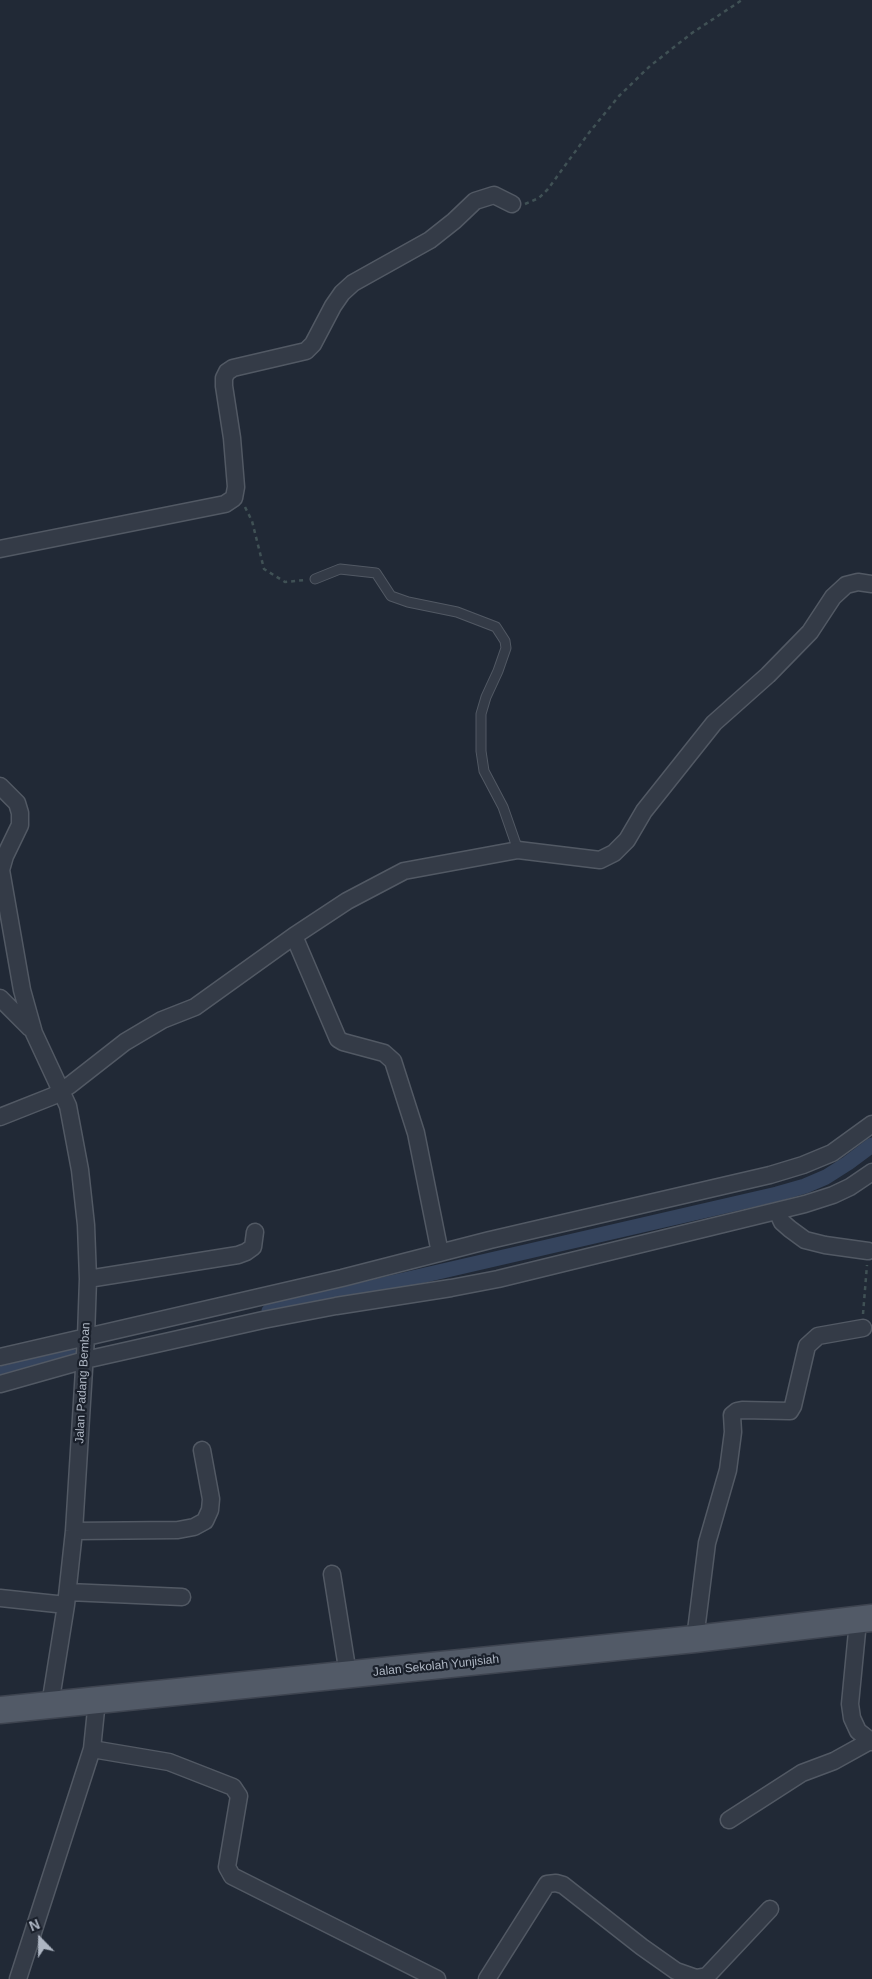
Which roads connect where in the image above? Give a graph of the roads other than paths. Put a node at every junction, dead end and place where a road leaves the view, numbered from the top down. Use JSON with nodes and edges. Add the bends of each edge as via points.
{"nodes":[{"id":1,"x":515,"y":205,"type":"road end"},
{"id":2,"x":0,"y":549,"type":"edge"},
{"id":3,"x":315,"y":579,"type":"road end"},
{"id":4,"x":872,"y":584,"type":"edge"},
{"id":5,"x":0,"y":786,"type":"edge"},
{"id":6,"x":518,"y":850,"type":"junction"},
{"id":7,"x":294,"y":936,"type":"junction"},
{"id":8,"x":0,"y":998,"type":"edge"},
{"id":9,"x":34,"y":1033,"type":"junction"},
{"id":10,"x":59,"y":1088,"type":"junction"},
{"id":11,"x":0,"y":1117,"type":"edge"},
{"id":12,"x":872,"y":1124,"type":"edge"},
{"id":13,"x":872,"y":1172,"type":"edge"},
{"id":14,"x":777,"y":1211,"type":"junction"},
{"id":15,"x":256,"y":1232,"type":"dead end"},
{"id":16,"x":868,"y":1251,"type":"road end"},
{"id":17,"x":440,"y":1253,"type":"junction"},
{"id":18,"x":88,"y":1279,"type":"junction"},
{"id":19,"x":862,"y":1328,"type":"road end"},
{"id":20,"x":86,"y":1348,"type":"junction"},
{"id":21,"x":0,"y":1357,"type":"edge"},
{"id":22,"x":0,"y":1384,"type":"edge"},
{"id":23,"x":202,"y":1450,"type":"dead end"},
{"id":24,"x":74,"y":1531,"type":"junction"},
{"id":25,"x":332,"y":1574,"type":"dead end"},
{"id":26,"x":182,"y":1597,"type":"dead end"},
{"id":27,"x":0,"y":1598,"type":"edge"},
{"id":28,"x":67,"y":1599,"type":"junction"},
{"id":29,"x":865,"y":1619,"type":"edge"},
{"id":30,"x":695,"y":1639,"type":"junction"},
{"id":31,"x":348,"y":1674,"type":"junction"},
{"id":32,"x":97,"y":1700,"type":"junction"},
{"id":33,"x":50,"y":1705,"type":"junction"},
{"id":34,"x":0,"y":1710,"type":"edge"},
{"id":35,"x":871,"y":1742,"type":"edge"},
{"id":36,"x":92,"y":1749,"type":"junction"},
{"id":37,"x":729,"y":1820,"type":"dead end"},
{"id":38,"x":770,"y":1909,"type":"dead end"},
{"id":39,"x":18,"y":1979,"type":"edge"},
{"id":40,"x":438,"y":1979,"type":"edge"},
{"id":41,"x":487,"y":1979,"type":"edge"}],
"edges":[{"from":1,"to":2,"type":"street","via":[[494,195],[475,201],[430,240],[353,283],[337,300],[306,351],[227,372],[224,386],[232,438],[234,498],[225,504]]},
{"from":3,"to":6,"type":"lane","via":[[340,569],[376,573],[391,596],[457,612],[496,627],[506,648],[481,714],[482,751],[484,770],[503,807]]},
{"from":4,"to":6,"type":"street","via":[[858,582],[846,585],[833,597],[810,632],[714,723],[614,853],[600,860]]},
{"from":5,"to":9,"type":"street","via":[[17,802],[20,813],[20,824],[1,870],[22,990]]},
{"from":6,"to":7,"type":"street","via":[[404,871],[347,901]]},
{"from":7,"to":10,"type":"street","via":[[195,1007],[162,1020],[125,1042],[70,1086]]},
{"from":7,"to":17,"type":"street","via":[[338,1039],[384,1054],[393,1061],[416,1133]]},
{"from":8,"to":9,"type":"street"},
{"from":9,"to":10,"type":"street","name":"Jalan Padang Bemban"},
{"from":10,"to":11,"type":"street"},
{"from":10,"to":18,"type":"street","name":"Jalan Padang Bemban","via":[[72,1121],[80,1170]]},
{"from":12,"to":17,"type":"street","via":[[832,1152],[778,1173]]},
{"from":13,"to":14,"type":"street","via":[[833,1195]]},
{"from":14,"to":16,"type":"street","via":[[786,1225],[805,1240]]},
{"from":14,"to":20,"type":"street","via":[[451,1288]]},
{"from":15,"to":18,"type":"street","via":[[253,1247],[238,1255]]},
{"from":17,"to":20,"type":"street"},
{"from":18,"to":20,"type":"street","name":"Jalan Padang Bemban"},
{"from":19,"to":30,"type":"street","via":[[818,1336],[807,1346],[790,1411],[742,1410],[732,1415],[728,1470],[707,1544]]},
{"from":20,"to":21,"type":"street"},
{"from":20,"to":22,"type":"street"},
{"from":20,"to":24,"type":"street","name":"Jalan Padang Bemban"},
{"from":23,"to":24,"type":"street","via":[[210,1510],[205,1520],[194,1527]]},
{"from":24,"to":28,"type":"street","name":"Jalan Padang Bemban"},
{"from":25,"to":31,"type":"street"},
{"from":26,"to":28,"type":"street"},
{"from":27,"to":28,"type":"street"},
{"from":28,"to":33,"type":"street","name":"Jalan Padang Bemban"},
{"from":29,"to":30,"type":"main road","name":"Jalan Sekolah Yunjisiah"},
{"from":29,"to":35,"type":"street","via":[[850,1704],[858,1731]]},
{"from":30,"to":31,"type":"main road","name":"Jalan Sekolah Yunjisiah"},
{"from":31,"to":32,"type":"main road","name":"Jalan Sekolah Yunjisiah"},
{"from":32,"to":33,"type":"main road","name":"Jalan Sekolah Yunjisiah"},
{"from":32,"to":36,"type":"street"},
{"from":33,"to":34,"type":"main road","name":"Jalan Sekolah Yunjisiah"},
{"from":35,"to":37,"type":"street","via":[[802,1773]]},
{"from":36,"to":39,"type":"street"},
{"from":36,"to":40,"type":"street","via":[[169,1762],[233,1787],[239,1796],[227,1867],[232,1876]]},
{"from":38,"to":41,"type":"street","via":[[707,1976],[696,1978],[676,1971],[563,1885],[547,1884]]}]}
